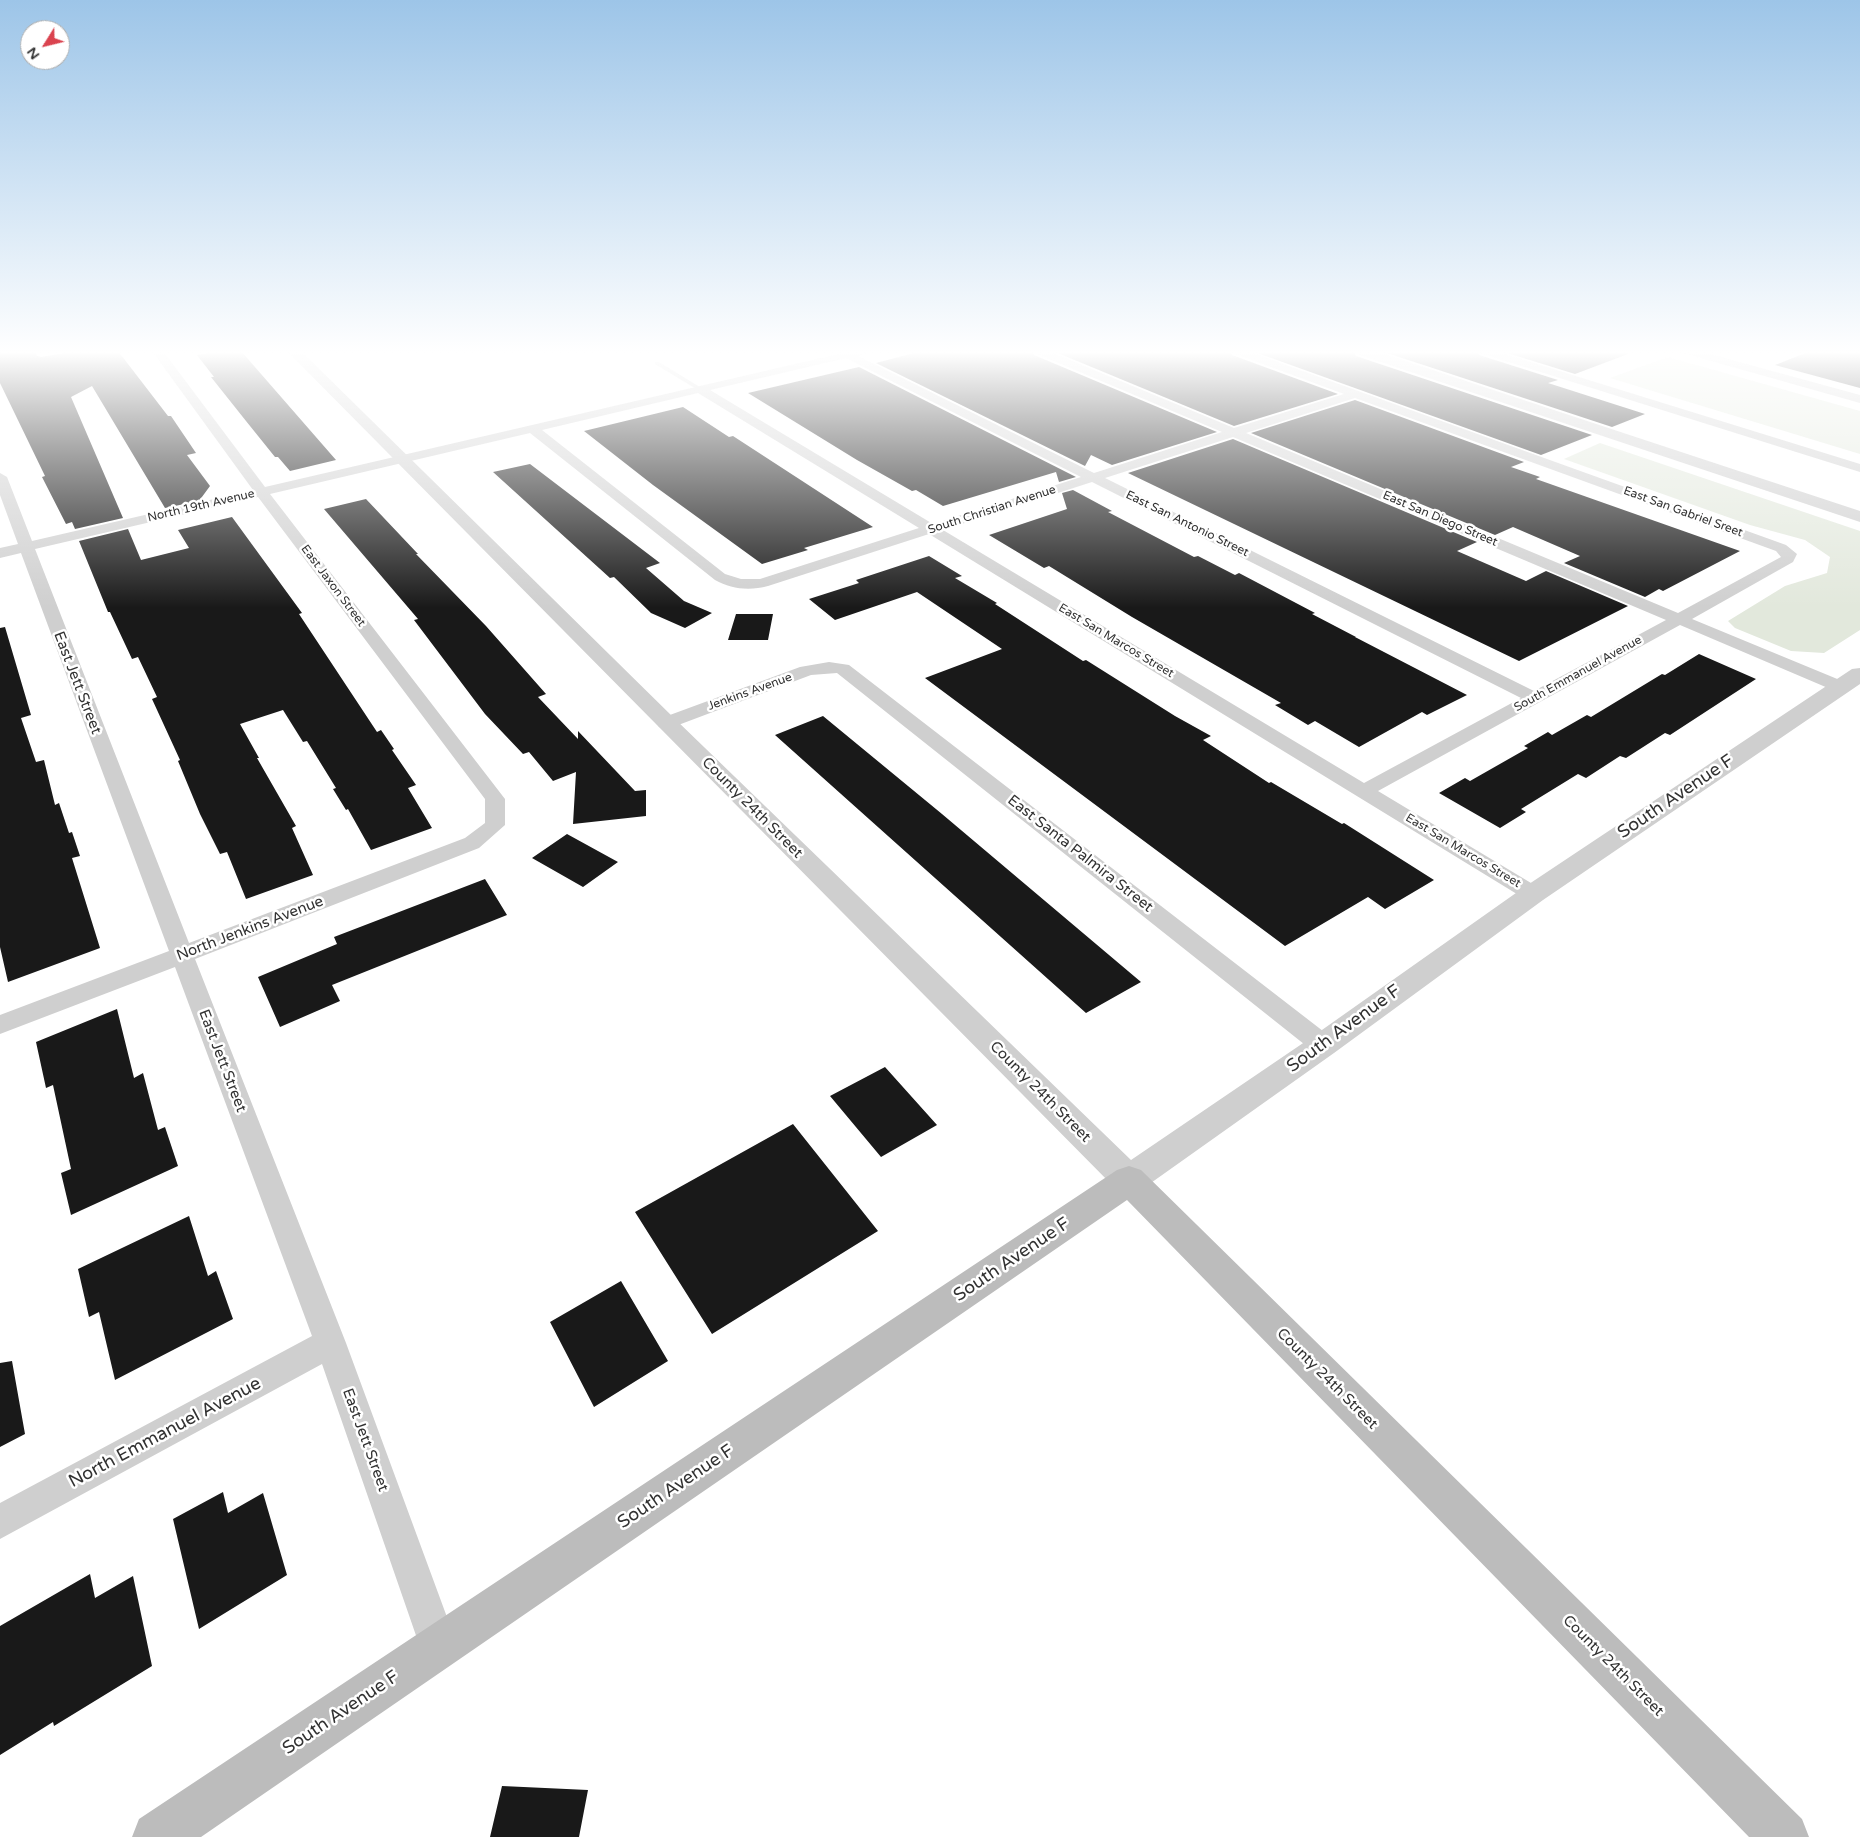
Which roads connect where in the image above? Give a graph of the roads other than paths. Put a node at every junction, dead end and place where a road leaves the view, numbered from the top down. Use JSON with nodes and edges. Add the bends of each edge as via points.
{"nodes":[{"id":1,"x":220,"y":437,"type":"edge"},
{"id":2,"x":379,"y":437,"type":"edge"},
{"id":3,"x":495,"y":437,"type":"edge"},
{"id":4,"x":543,"y":437,"type":"edge"},
{"id":5,"x":779,"y":437,"type":"edge"},
{"id":6,"x":1012,"y":437,"type":"edge"},
{"id":7,"x":1219,"y":437,"type":"edge"},
{"id":8,"x":1245,"y":437,"type":"edge"},
{"id":9,"x":1473,"y":437,"type":"edge"},
{"id":10,"x":1619,"y":437,"type":"edge"},
{"id":11,"x":1759,"y":437,"type":"edge"},
{"id":12,"x":401,"y":459,"type":"junction"},
{"id":13,"x":1860,"y":468,"type":"edge"},
{"id":14,"x":1093,"y":477,"type":"junction"},
{"id":15,"x":0,"y":478,"type":"edge"},
{"id":16,"x":261,"y":492,"type":"junction"},
{"id":17,"x":1860,"y":517,"type":"edge"},
{"id":18,"x":931,"y":529,"type":"junction"},
{"id":19,"x":25,"y":547,"type":"junction"},
{"id":20,"x":0,"y":553,"type":"edge"},
{"id":21,"x":1789,"y":554,"type":"joint"},
{"id":22,"x":1679,"y":619,"type":"junction"},
{"id":23,"x":836,"y":666,"type":"joint"},
{"id":24,"x":1851,"y":680,"type":"edge"},
{"id":25,"x":1535,"y":698,"type":"junction"},
{"id":26,"x":666,"y":723,"type":"junction"},
{"id":27,"x":1364,"y":791,"type":"junction"},
{"id":28,"x":495,"y":825,"type":"joint"},
{"id":29,"x":1533,"y":894,"type":"junction"},
{"id":30,"x":182,"y":955,"type":"junction"},
{"id":31,"x":0,"y":1025,"type":"edge"},
{"id":32,"x":1323,"y":1044,"type":"junction"},
{"id":33,"x":1129,"y":1180,"type":"junction"},
{"id":34,"x":330,"y":1343,"type":"junction"},
{"id":35,"x":0,"y":1522,"type":"edge"},
{"id":36,"x":439,"y":1647,"type":"junction"},
{"id":37,"x":157,"y":1837,"type":"edge"},
{"id":38,"x":1784,"y":1837,"type":"edge"}],
"edges":[{"from":1,"to":16,"type":"street","name":"East Jaxon Street"},
{"from":2,"to":12,"type":"street","name":"County 24th Street"},
{"from":3,"to":12,"type":"street","name":"North 19th Avenue"},
{"from":4,"to":18,"type":"street","name":"South Christian Avenue","via":[[729,582],[762,584]]},
{"from":5,"to":18,"type":"street","name":"East San Marcos Street"},
{"from":6,"to":14,"type":"street","name":"East San Antonio Street"},
{"from":7,"to":14,"type":"street","name":"South Christian Avenue"},
{"from":8,"to":22,"type":"street","name":"East San Diego Street"},
{"from":9,"to":21,"type":"street","name":"East San Gabriel Sreet","via":[[1781,548]]},
{"from":10,"to":17,"type":"street"},
{"from":11,"to":13,"type":"street"},
{"from":12,"to":16,"type":"street","name":"North 19th Avenue"},
{"from":12,"to":26,"type":"street","name":"County 24th Street"},
{"from":14,"to":18,"type":"street","name":"South Christian Avenue"},
{"from":14,"to":25,"type":"street","name":"East San Antonio Street"},
{"from":15,"to":19,"type":"street","name":"East Jett Street"},
{"from":16,"to":19,"type":"street","name":"North 19th Avenue"},
{"from":16,"to":28,"type":"street","name":"East Jaxon Street","via":[[495,799]]},
{"from":18,"to":27,"type":"street","name":"East San Marcos Street"},
{"from":19,"to":20,"type":"street","name":"North 19th Avenue"},
{"from":19,"to":30,"type":"street","name":"East Jett Street"},
{"from":21,"to":22,"type":"street","name":"South Emmanuel Avenue","via":[[1788,559]]},
{"from":22,"to":24,"type":"street","name":"East San Diego Street"},
{"from":22,"to":25,"type":"street","name":"South Emmanuel Avenue"},
{"from":23,"to":26,"type":"street","name":"Jenkins Avenue","via":[[806,671]]},
{"from":23,"to":32,"type":"street","name":"East Santa Palmira Street"},
{"from":24,"to":29,"type":"street","name":"South Avenue F"},
{"from":25,"to":27,"type":"street","name":"South Emmanuel Avenue"},
{"from":26,"to":33,"type":"street","name":"County 24th Street"},
{"from":27,"to":29,"type":"street","name":"East San Marcos Street"},
{"from":28,"to":30,"type":"street","name":"North Jenkins Avenue","via":[[472,843]]},
{"from":29,"to":32,"type":"street","name":"South Avenue F"},
{"from":30,"to":31,"type":"street","name":"North Jenkins Avenue"},
{"from":30,"to":34,"type":"street","name":"East Jett Street"},
{"from":32,"to":33,"type":"street","name":"South Avenue F"},
{"from":33,"to":36,"type":"main road","name":"South Avenue F"},
{"from":33,"to":38,"type":"main road","name":"County 24th Street"},
{"from":34,"to":35,"type":"street","name":"North Emmanuel Avenue"},
{"from":34,"to":36,"type":"street","name":"East Jett Street"},
{"from":36,"to":37,"type":"main road","name":"South Avenue F"}]}
